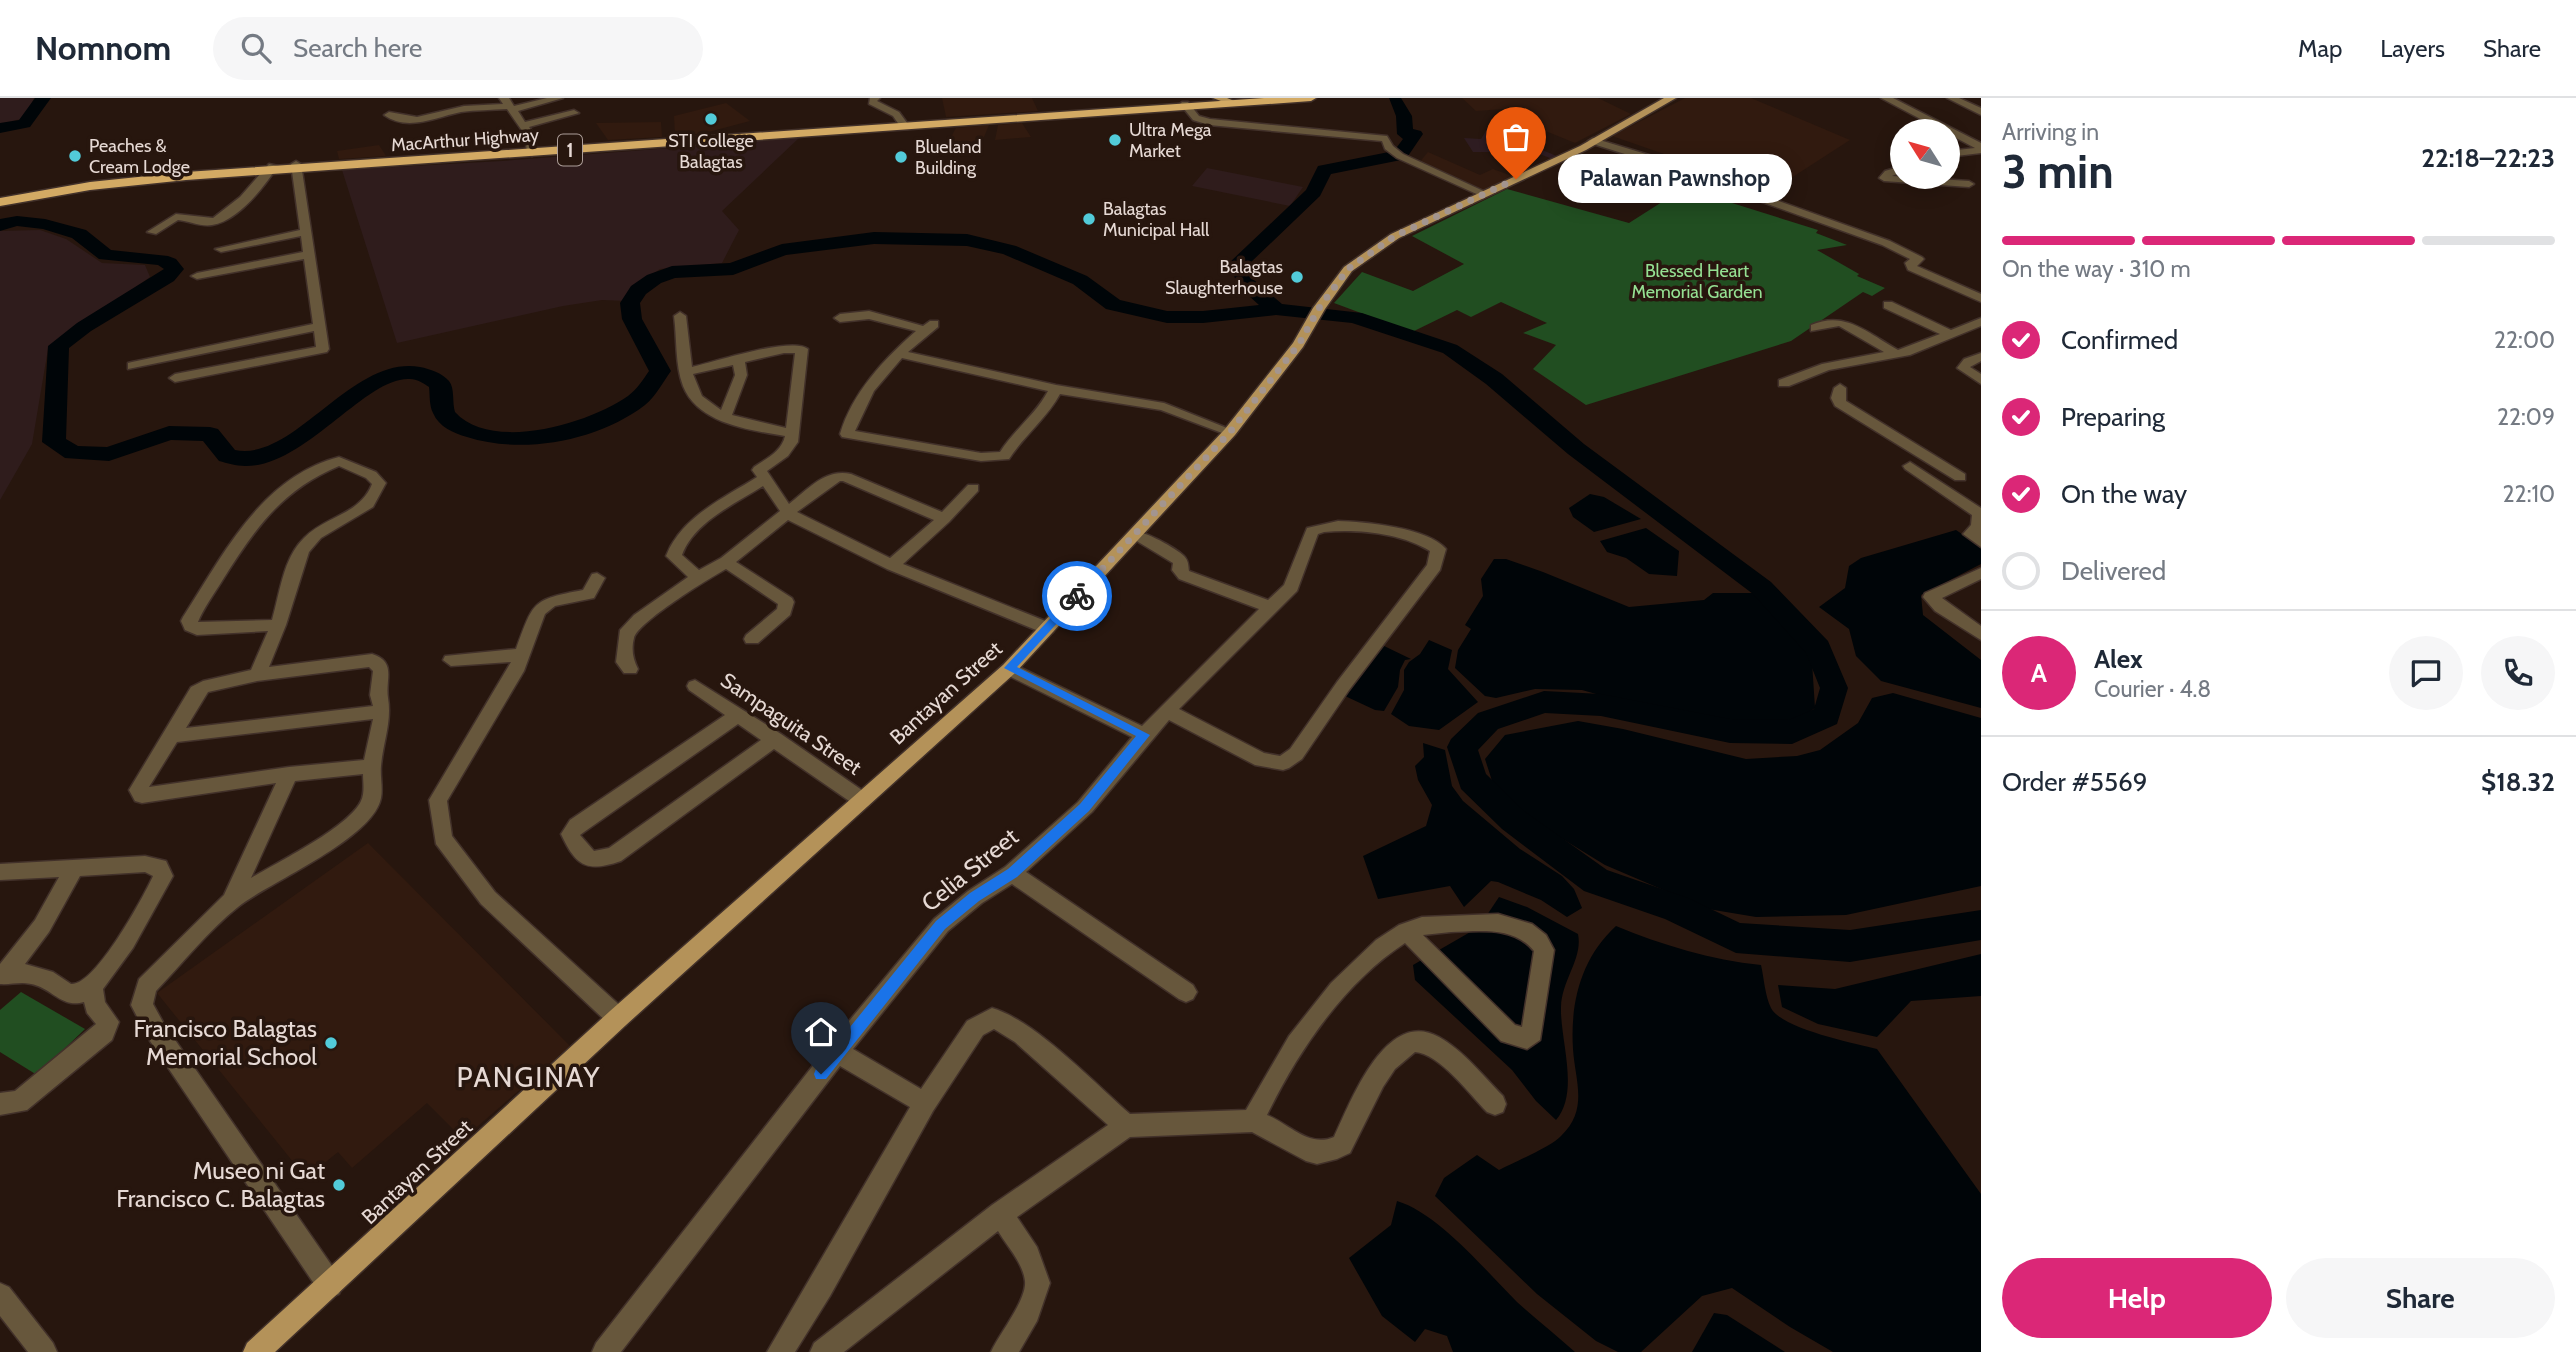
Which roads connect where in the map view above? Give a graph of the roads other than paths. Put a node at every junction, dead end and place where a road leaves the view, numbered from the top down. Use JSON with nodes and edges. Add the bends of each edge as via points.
{"nodes":[{"id":1,"x":558,"y":98,"type":"edge"},
{"id":2,"x":875,"y":98,"type":"edge"},
{"id":3,"x":1265,"y":98,"type":"edge"},
{"id":4,"x":1311,"y":98,"type":"edge"},
{"id":5,"x":1671,"y":98,"type":"edge"},
{"id":6,"x":1886,"y":98,"type":"edge"},
{"id":7,"x":1952,"y":98,"type":"edge"},
{"id":8,"x":1228,"y":101,"type":"edge"},
{"id":9,"x":508,"y":104,"type":"edge"},
{"id":10,"x":1187,"y":106,"type":"junction"},
{"id":11,"x":1981,"y":112,"type":"edge"},
{"id":12,"x":574,"y":113,"type":"dead end"},
{"id":13,"x":389,"y":115,"type":"dead end"},
{"id":14,"x":524,"y":125,"type":"junction"},
{"id":15,"x":904,"y":125,"type":"junction"},
{"id":16,"x":1593,"y":141,"type":"junction"},
{"id":17,"x":1981,"y":149,"type":"edge"},
{"id":18,"x":533,"y":150,"type":"junction"},
{"id":19,"x":1960,"y":152,"type":"edge"},
{"id":20,"x":1655,"y":160,"type":"junction"},
{"id":21,"x":295,"y":166,"type":"junction"},
{"id":22,"x":272,"y":168,"type":"junction"},
{"id":23,"x":1960,"y":181,"type":"edge"},
{"id":24,"x":1960,"y":183,"type":"edge"},
{"id":25,"x":1969,"y":184,"type":"junction"},
{"id":26,"x":1981,"y":188,"type":"edge"},
{"id":27,"x":1610,"y":190,"type":"dead end"},
{"id":28,"x":1485,"y":194,"type":"junction"},
{"id":29,"x":0,"y":200,"type":"edge"},
{"id":30,"x":152,"y":232,"type":"dead end"},
{"id":31,"x":304,"y":232,"type":"junction"},
{"id":32,"x":221,"y":249,"type":"dead end"},
{"id":33,"x":307,"y":255,"type":"junction"},
{"id":34,"x":197,"y":276,"type":"dead end"},
{"id":35,"x":1981,"y":298,"type":"edge"},
{"id":36,"x":1888,"y":305,"type":"dead end"},
{"id":37,"x":680,"y":316,"type":"dead end"},
{"id":38,"x":840,"y":318,"type":"dead end"},
{"id":39,"x":1981,"y":322,"type":"edge"},
{"id":40,"x":318,"y":327,"type":"junction"},
{"id":41,"x":1815,"y":328,"type":"dead end"},
{"id":42,"x":1952,"y":335,"type":"junction"},
{"id":43,"x":1894,"y":352,"type":"junction"},
{"id":44,"x":902,"y":354,"type":"junction"},
{"id":45,"x":1981,"y":357,"type":"edge"},
{"id":46,"x":738,"y":361,"type":"junction"},
{"id":47,"x":132,"y":366,"type":"dead end"},
{"id":48,"x":687,"y":372,"type":"junction"},
{"id":49,"x":1815,"y":372,"type":"junction"},
{"id":50,"x":176,"y":378,"type":"dead end"},
{"id":51,"x":1981,"y":380,"type":"edge"},
{"id":52,"x":1784,"y":383,"type":"dead end"},
{"id":53,"x":1056,"y":389,"type":"junction"},
{"id":54,"x":725,"y":417,"type":"junction"},
{"id":55,"x":1230,"y":432,"type":"junction"},
{"id":56,"x":792,"y":433,"type":"junction"},
{"id":57,"x":1953,"y":452,"type":"dead end"},
{"id":58,"x":1931,"y":459,"type":"junction"},
{"id":59,"x":1960,"y":477,"type":"dead end"},
{"id":60,"x":764,"y":479,"type":"junction"},
{"id":61,"x":973,"y":488,"type":"dead end"},
{"id":62,"x":789,"y":514,"type":"junction"},
{"id":63,"x":944,"y":519,"type":"junction"},
{"id":64,"x":1135,"y":534,"type":"junction"},
{"id":65,"x":1981,"y":542,"type":"edge"},
{"id":66,"x":726,"y":562,"type":"junction"},
{"id":67,"x":892,"y":565,"type":"junction"},
{"id":68,"x":1981,"y":573,"type":"edge"},
{"id":69,"x":597,"y":578,"type":"dead end"},
{"id":70,"x":698,"y":578,"type":"junction"},
{"id":71,"x":1271,"y":607,"type":"junction"},
{"id":72,"x":278,"y":625,"type":"junction"},
{"id":73,"x":1047,"y":628,"type":"junction"},
{"id":74,"x":1981,"y":634,"type":"edge"},
{"id":75,"x":752,"y":639,"type":"dead end"},
{"id":76,"x":522,"y":655,"type":"junction"},
{"id":77,"x":451,"y":660,"type":"dead end"},
{"id":78,"x":1009,"y":668,"type":"junction"},
{"id":79,"x":630,"y":669,"type":"dead end"},
{"id":80,"x":257,"y":675,"type":"junction"},
{"id":81,"x":695,"y":686,"type":"dead end"},
{"id":82,"x":383,"y":711,"type":"junction"},
{"id":83,"x":1167,"y":711,"type":"junction"},
{"id":84,"x":737,"y":715,"type":"junction"},
{"id":85,"x":1144,"y":735,"type":"junction"},
{"id":86,"x":172,"y":736,"type":"junction"},
{"id":87,"x":775,"y":739,"type":"junction"},
{"id":88,"x":372,"y":766,"type":"junction"},
{"id":89,"x":289,"y":774,"type":"junction"},
{"id":90,"x":862,"y":800,"type":"junction"},
{"id":91,"x":74,"y":868,"type":"junction"},
{"id":92,"x":0,"y":872,"type":"edge"},
{"id":93,"x":1012,"y":873,"type":"junction"},
{"id":94,"x":231,"y":901,"type":"junction"},
{"id":95,"x":1406,"y":931,"type":"junction"},
{"id":96,"x":4,"y":975,"type":"edge"},
{"id":97,"x":92,"y":988,"type":"junction"},
{"id":98,"x":1186,"y":992,"type":"dead end"},
{"id":99,"x":618,"y":1018,"type":"junction"},
{"id":100,"x":837,"y":1052,"type":"junction"},
{"id":101,"x":925,"y":1103,"type":"junction"},
{"id":102,"x":0,"y":1104,"type":"edge"},
{"id":103,"x":1495,"y":1104,"type":"dead end"},
{"id":104,"x":1252,"y":1121,"type":"junction"},
{"id":105,"x":1126,"y":1126,"type":"junction"},
{"id":106,"x":1001,"y":1214,"type":"junction"},
{"id":107,"x":330,"y":1285,"type":"junction"},
{"id":108,"x":0,"y":1296,"type":"edge"},
{"id":109,"x":44,"y":1352,"type":"edge"},
{"id":110,"x":256,"y":1352,"type":"edge"},
{"id":111,"x":605,"y":1352,"type":"edge"},
{"id":112,"x":780,"y":1352,"type":"edge"},
{"id":113,"x":822,"y":1352,"type":"edge"},
{"id":114,"x":1004,"y":1352,"type":"edge"}],
"edges":[{"from":1,"to":9,"type":"street"},
{"from":2,"to":15,"type":"street","via":[[874,104],[896,114]]},
{"from":3,"to":8,"type":"highway","name":"MacArthur Highway","number":"1"},
{"from":4,"to":8,"type":"highway","name":"MacArthur Highway","number":"1"},
{"from":5,"to":16,"type":"main road","name":"Bantayan Street"},
{"from":6,"to":17,"type":"street"},
{"from":7,"to":11,"type":"street"},
{"from":8,"to":10,"type":"highway","name":"MacArthur Highway","number":"1"},
{"from":9,"to":13,"type":"street","via":[[416,120]]},
{"from":9,"to":14,"type":"street"},
{"from":10,"to":15,"type":"highway","name":"MacArthur Highway","number":"1"},
{"from":10,"to":28,"type":"street","via":[[1196,118],[1209,122],[1377,136],[1387,140],[1396,153]]},
{"from":12,"to":14,"type":"street"},
{"from":14,"to":18,"type":"street"},
{"from":15,"to":18,"type":"highway","name":"MacArthur Highway","number":"1"},
{"from":16,"to":20,"type":"street"},
{"from":16,"to":28,"type":"main road","name":"Bantayan Street"},
{"from":17,"to":19,"type":"street"},
{"from":18,"to":21,"type":"highway","name":"MacArthur Highway","number":"1"},
{"from":20,"to":27,"type":"street"},
{"from":20,"to":35,"type":"street","via":[[1886,243],[1918,259],[1910,263],[1912,268]]},
{"from":21,"to":22,"type":"highway","name":"MacArthur Highway","number":"1"},
{"from":21,"to":31,"type":"street"},
{"from":22,"to":29,"type":"highway","name":"MacArthur Highway","number":"1","via":[[118,182]]},
{"from":22,"to":30,"type":"street","via":[[220,219],[208,222],[176,217]]},
{"from":23,"to":25,"type":"street"},
{"from":24,"to":25,"type":"street"},
{"from":25,"to":26,"type":"street"},
{"from":28,"to":55,"type":"main road","name":"Bantayan Street","via":[[1395,236],[1348,269],[1315,313],[1299,344]]},
{"from":31,"to":32,"type":"street"},
{"from":31,"to":33,"type":"street"},
{"from":33,"to":34,"type":"street"},
{"from":33,"to":40,"type":"street"},
{"from":36,"to":42,"type":"street"},
{"from":37,"to":48,"type":"street"},
{"from":38,"to":44,"type":"street","via":[[869,315],[930,327]]},
{"from":39,"to":42,"type":"street"},
{"from":40,"to":47,"type":"street"},
{"from":40,"to":50,"type":"street","via":[[323,349]]},
{"from":41,"to":43,"type":"street","via":[[1828,322],[1842,323]]},
{"from":42,"to":43,"type":"street"},
{"from":43,"to":49,"type":"street"},
{"from":44,"to":53,"type":"street"},
{"from":44,"to":53,"type":"street","via":[[876,379],[849,422],[847,434],[999,458]]},
{"from":45,"to":51,"type":"street","via":[[1962,368]]},
{"from":46,"to":48,"type":"street"},
{"from":46,"to":54,"type":"street","via":[[741,375]]},
{"from":46,"to":56,"type":"street","via":[[802,349]]},
{"from":48,"to":54,"type":"street","via":[[694,396]]},
{"from":49,"to":52,"type":"street"},
{"from":49,"to":58,"type":"street","via":[[1847,390],[1838,398],[1840,403]]},
{"from":53,"to":55,"type":"street","via":[[1164,407]]},
{"from":54,"to":56,"type":"street"},
{"from":55,"to":64,"type":"main road","name":"Bantayan Street"},
{"from":56,"to":60,"type":"street","via":[[788,447],[759,470]]},
{"from":57,"to":58,"type":"street"},
{"from":58,"to":59,"type":"street"},
{"from":58,"to":65,"type":"street","via":[[1907,467],[1979,514],[1978,526],[1970,534]]},
{"from":60,"to":62,"type":"street"},
{"from":60,"to":70,"type":"street","via":[[686,532],[676,546],[674,556]]},
{"from":61,"to":63,"type":"street"},
{"from":62,"to":63,"type":"street","via":[[838,476]]},
{"from":62,"to":66,"type":"street"},
{"from":62,"to":67,"type":"street"},
{"from":63,"to":67,"type":"street"},
{"from":64,"to":71,"type":"street","via":[[1178,559],[1184,575]]},
{"from":64,"to":73,"type":"main road","name":"Bantayan Street"},
{"from":66,"to":70,"type":"street"},
{"from":66,"to":75,"type":"street","via":[[786,602],[785,611]]},
{"from":67,"to":73,"type":"street"},
{"from":68,"to":74,"type":"street","via":[[1931,597]]},
{"from":69,"to":76,"type":"street","via":[[588,594],[550,603],[538,611]]},
{"from":70,"to":79,"type":"street","via":[[626,634],[624,662]]},
{"from":71,"to":83,"type":"street","name":"Celia Street"},
{"from":71,"to":83,"type":"street","name":"Celia Street","via":[[1291,587],[1312,531],[1318,527],[1380,530],[1428,542],[1438,549],[1435,566],[1296,754],[1283,763],[1261,760]]},
{"from":72,"to":72,"type":"street","via":[[197,629],[189,621],[245,533],[277,496],[330,463],[347,463],[371,475],[379,483],[368,505],[306,544]]},
{"from":72,"to":80,"type":"street"},
{"from":73,"to":78,"type":"main road","name":"Bantayan Street"},
{"from":76,"to":77,"type":"street"},
{"from":76,"to":99,"type":"street","via":[[438,800],[443,838],[488,898]]},
{"from":78,"to":85,"type":"street"},
{"from":78,"to":90,"type":"main road","name":"Bantayan Street"},
{"from":80,"to":82,"type":"street","via":[[372,660],[382,670],[379,695]]},
{"from":80,"to":86,"type":"street","via":[[203,687]]},
{"from":81,"to":84,"type":"street","name":"Sampaguita Street"},
{"from":82,"to":86,"type":"street"},
{"from":82,"to":88,"type":"street"},
{"from":83,"to":85,"type":"street","name":"Celia Street"},
{"from":84,"to":87,"type":"street","name":"Sampaguita Street"},
{"from":84,"to":87,"type":"street","via":[[577,826],[570,834],[576,846],[591,860],[614,855]]},
{"from":85,"to":93,"type":"street","name":"Celia Street","via":[[1085,807]]},
{"from":86,"to":89,"type":"street","via":[[138,790],[142,796]]},
{"from":87,"to":90,"type":"street","name":"Sampaguita Street"},
{"from":88,"to":89,"type":"street"},
{"from":88,"to":94,"type":"street","via":[[372,799],[363,814],[345,831]]},
{"from":89,"to":94,"type":"street"},
{"from":90,"to":99,"type":"main road","name":"Bantayan Street"},
{"from":91,"to":92,"type":"street"},
{"from":91,"to":96,"type":"street","via":[[42,926]]},
{"from":91,"to":97,"type":"street","via":[[145,864],[159,867],[163,876],[132,933]]},
{"from":93,"to":98,"type":"street"},
{"from":93,"to":100,"type":"street","name":"Celia Street","via":[[941,925]]},
{"from":94,"to":107,"type":"street","via":[[146,986],[142,1004]]},
{"from":95,"to":95,"type":"street","via":[[1434,924],[1489,922],[1530,933],[1544,950],[1532,1033],[1527,1039],[1509,1034]]},
{"from":95,"to":104,"type":"street","via":[[1367,961],[1324,1008],[1268,1086]]},
{"from":96,"to":97,"type":"street","via":[[46,979],[70,994]]},
{"from":97,"to":102,"type":"street","via":[[95,1006],[108,1022],[104,1033],[19,1102]]},
{"from":99,"to":107,"type":"main road","name":"Bantayan Street"},
{"from":100,"to":101,"type":"street"},
{"from":100,"to":111,"type":"street","name":"Celia Street"},
{"from":101,"to":105,"type":"street","via":[[975,1028],[992,1018],[1023,1035]]},
{"from":101,"to":112,"type":"street"},
{"from":103,"to":104,"type":"street","via":[[1438,1049],[1414,1040],[1387,1058],[1342,1145],[1330,1153],[1317,1155]]},
{"from":104,"to":105,"type":"street"},
{"from":105,"to":106,"type":"street"},
{"from":106,"to":113,"type":"street"},
{"from":106,"to":114,"type":"street","via":[[1028,1256],[1038,1283],[1028,1312]]},
{"from":107,"to":110,"type":"main road","name":"Bantayan Street"},
{"from":108,"to":109,"type":"street"}]}
